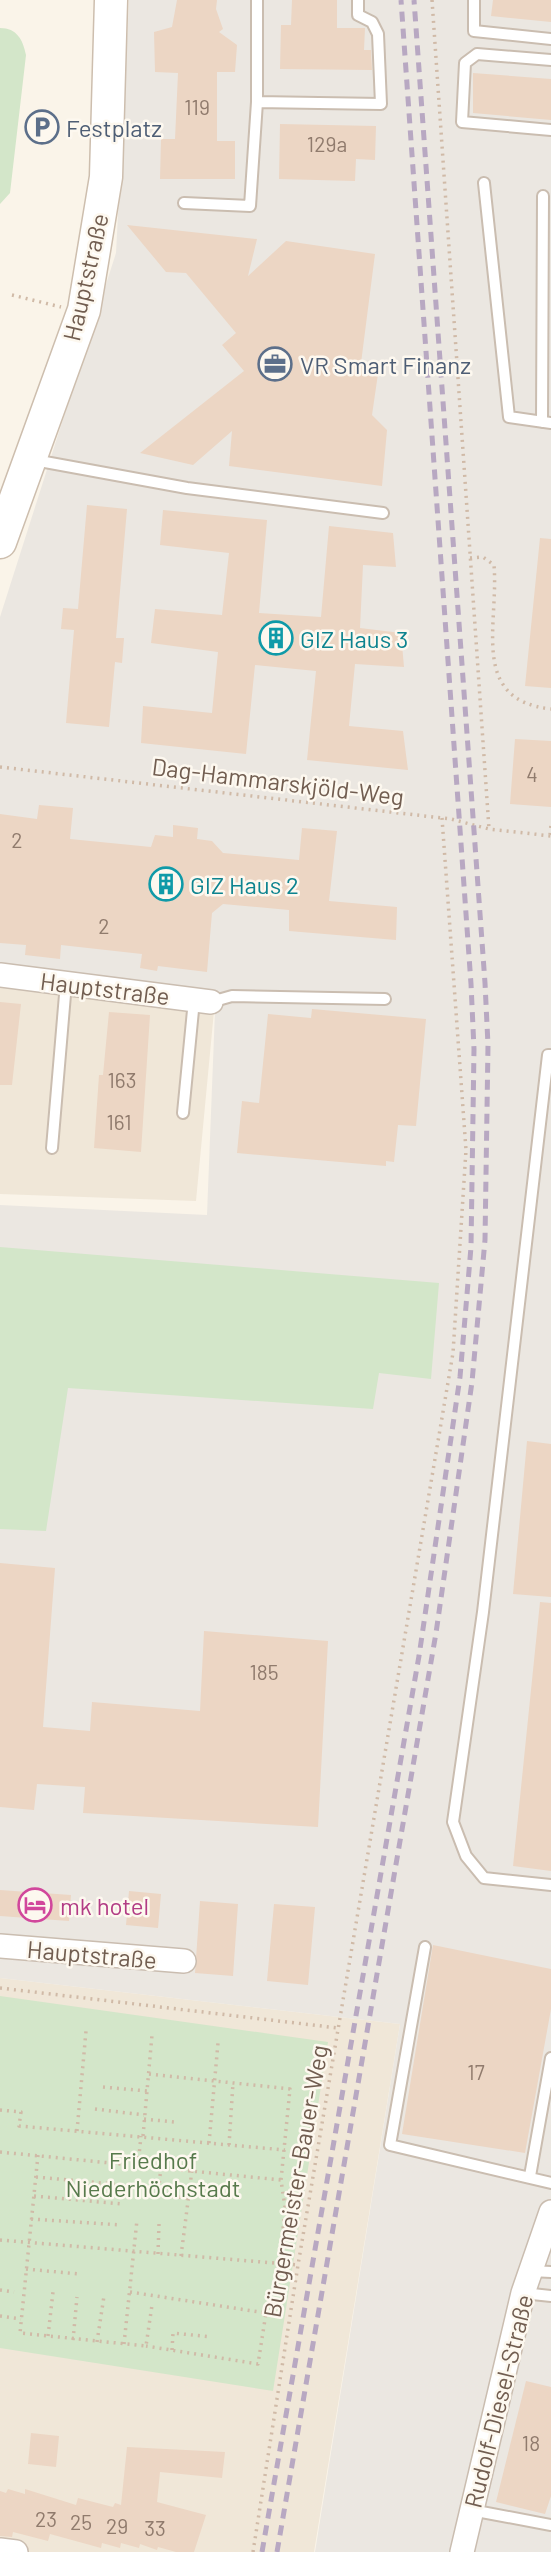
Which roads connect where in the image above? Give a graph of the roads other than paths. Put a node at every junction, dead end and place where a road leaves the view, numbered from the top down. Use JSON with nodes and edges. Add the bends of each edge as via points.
{"nodes":[{"id":1,"x":111,"y":0,"type":"edge"},
{"id":2,"x":257,"y":0,"type":"edge"},
{"id":3,"x":358,"y":0,"type":"edge"},
{"id":4,"x":474,"y":0,"type":"edge"},
{"id":5,"x":551,"y":39,"type":"edge"},
{"id":6,"x":551,"y":60,"type":"edge"},
{"id":7,"x":257,"y":102,"type":"junction"},
{"id":8,"x":551,"y":130,"type":"edge"},
{"id":9,"x":484,"y":183,"type":"dead end"},
{"id":10,"x":542,"y":196,"type":"dead end"},
{"id":11,"x":184,"y":203,"type":"dead end"},
{"id":12,"x":547,"y":422,"type":"edge"},
{"id":13,"x":31,"y":459,"type":"junction"},
{"id":14,"x":383,"y":513,"type":"dead end"},
{"id":15,"x":0,"y":542,"type":"edge"},
{"id":16,"x":0,"y":975,"type":"edge"},
{"id":17,"x":66,"y":983,"type":"junction"},
{"id":18,"x":385,"y":999,"type":"dead end"},
{"id":19,"x":202,"y":1001,"type":"junction"},
{"id":20,"x":551,"y":1055,"type":"edge"},
{"id":21,"x":183,"y":1114,"type":"dead end"},
{"id":22,"x":52,"y":1148,"type":"dead end"},
{"id":23,"x":551,"y":1885,"type":"edge"},
{"id":24,"x":0,"y":1946,"type":"edge"},
{"id":25,"x":425,"y":1947,"type":"dead end"},
{"id":26,"x":184,"y":1961,"type":"dead end"},
{"id":27,"x":551,"y":2058,"type":"edge"},
{"id":28,"x":530,"y":2176,"type":"junction"},
{"id":29,"x":551,"y":2183,"type":"edge"},
{"id":30,"x":551,"y":2212,"type":"edge"},
{"id":31,"x":541,"y":2271,"type":"edge"},
{"id":32,"x":523,"y":2293,"type":"junction"},
{"id":33,"x":551,"y":2296,"type":"edge"},
{"id":34,"x":471,"y":2510,"type":"junction"},
{"id":35,"x":551,"y":2525,"type":"edge"},
{"id":36,"x":0,"y":2550,"type":"edge"},
{"id":37,"x":16,"y":2552,"type":"edge"},
{"id":38,"x":462,"y":2552,"type":"edge"}],
"edges":[{"from":1,"to":13,"type":"street","name":"Hauptstraße","via":[[106,177],[96,244],[84,310]]},
{"from":2,"to":7,"type":"lane"},
{"from":3,"to":7,"type":"lane","via":[[358,15],[372,22],[379,34],[381,104]]},
{"from":4,"to":5,"type":"lane","via":[[474,31]]},
{"from":6,"to":8,"type":"lane","via":[[477,54],[465,63],[462,122]]},
{"from":7,"to":11,"type":"lane","via":[[250,206]]},
{"from":9,"to":12,"type":"lane","via":[[509,417]]},
{"from":10,"to":12,"type":"lane"},
{"from":13,"to":14,"type":"lane","via":[[187,488]]},
{"from":13,"to":15,"type":"street","name":"Hauptstraße"},
{"from":16,"to":17,"type":"street","name":"Hauptstraße"},
{"from":17,"to":19,"type":"street","name":"Hauptstraße"},
{"from":17,"to":22,"type":"lane"},
{"from":18,"to":19,"type":"lane","via":[[232,996]]},
{"from":19,"to":21,"type":"lane"},
{"from":20,"to":23,"type":"lane","via":[[453,1822],[466,1856],[485,1878]]},
{"from":24,"to":26,"type":"street","name":"Hauptstraße"},
{"from":25,"to":28,"type":"lane","via":[[390,2144]]},
{"from":27,"to":28,"type":"lane"},
{"from":28,"to":29,"type":"lane"},
{"from":30,"to":31,"type":"street","name":"Rudolf-Diesel-Straße"},
{"from":31,"to":32,"type":"street","name":"Rudolf-Diesel-Straße"},
{"from":32,"to":33,"type":"lane"},
{"from":32,"to":34,"type":"street","name":"Rudolf-Diesel-Straße"},
{"from":34,"to":35,"type":"lane"},
{"from":34,"to":38,"type":"street","name":"Rudolf-Diesel-Straße"},
{"from":36,"to":37,"type":"street"}]}
